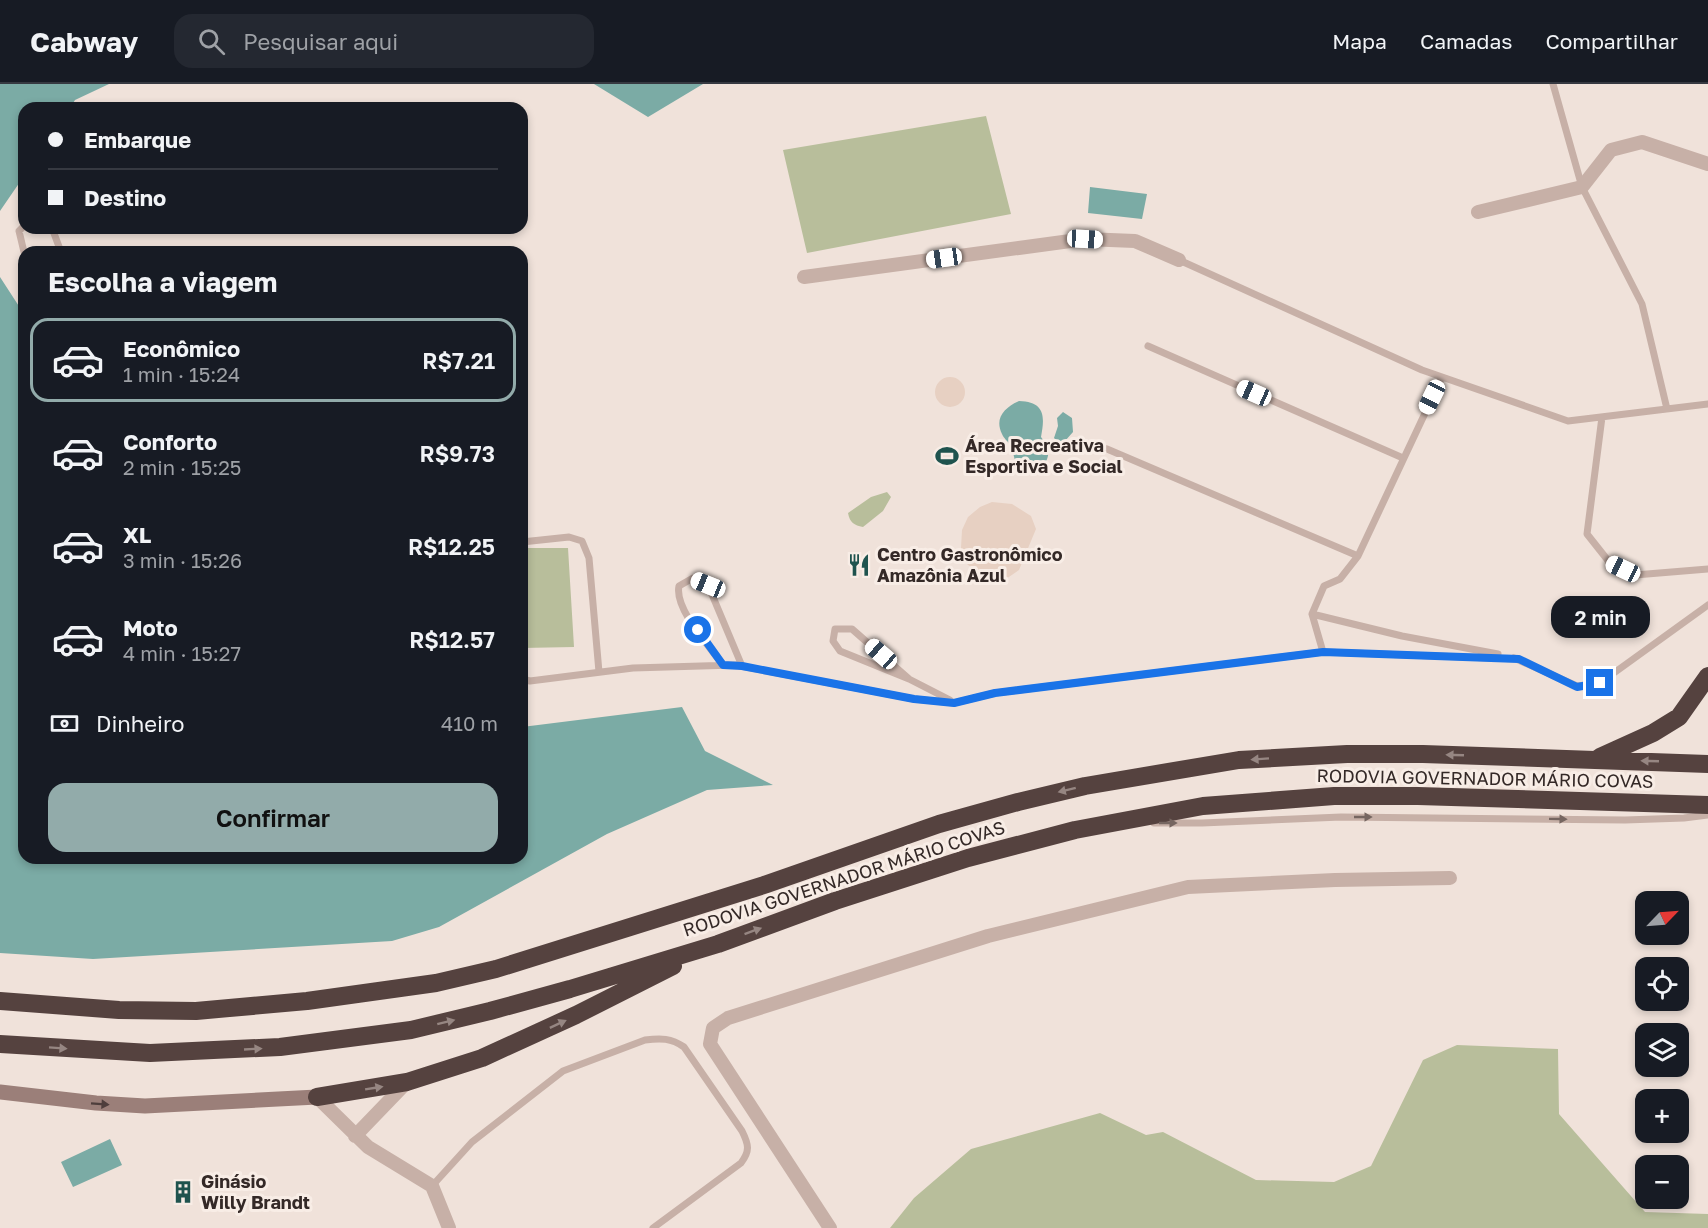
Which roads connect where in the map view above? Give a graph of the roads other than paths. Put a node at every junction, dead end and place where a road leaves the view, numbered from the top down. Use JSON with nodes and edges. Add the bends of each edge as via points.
{"nodes":[{"id":1,"x":1553,"y":84,"type":"edge"},
{"id":2,"x":1708,"y":164,"type":"edge"},
{"id":3,"x":1582,"y":187,"type":"junction"},
{"id":4,"x":1478,"y":212,"type":"dead end"},
{"id":5,"x":1179,"y":260,"type":"joint"},
{"id":6,"x":804,"y":278,"type":"dead end"},
{"id":7,"x":1148,"y":346,"type":"dead end"},
{"id":8,"x":1442,"y":377,"type":"junction"},
{"id":9,"x":1708,"y":404,"type":"edge"},
{"id":10,"x":1667,"y":409,"type":"junction"},
{"id":11,"x":1602,"y":417,"type":"junction"},
{"id":12,"x":1107,"y":449,"type":"dead end"},
{"id":13,"x":1403,"y":458,"type":"junction"},
{"id":14,"x":528,"y":541,"type":"edge"},
{"id":15,"x":1358,"y":556,"type":"junction"},
{"id":16,"x":1708,"y":569,"type":"edge"},
{"id":17,"x":1708,"y":605,"type":"edge"},
{"id":18,"x":1312,"y":614,"type":"junction"},
{"id":19,"x":1323,"y":652,"type":"junction"},
{"id":20,"x":1519,"y":659,"type":"junction"},
{"id":21,"x":723,"y":665,"type":"junction"},
{"id":22,"x":742,"y":666,"type":"junction"},
{"id":23,"x":599,"y":672,"type":"junction"},
{"id":24,"x":1708,"y":675,"type":"edge"},
{"id":25,"x":909,"y":679,"type":"junction"},
{"id":26,"x":528,"y":680,"type":"edge"},
{"id":27,"x":954,"y":703,"type":"junction"},
{"id":28,"x":1596,"y":759,"type":"junction"},
{"id":29,"x":1708,"y":764,"type":"edge"},
{"id":30,"x":1708,"y":805,"type":"edge"},
{"id":31,"x":1708,"y":815,"type":"edge"},
{"id":32,"x":1110,"y":823,"type":"junction"},
{"id":33,"x":1450,"y":878,"type":"dead end"},
{"id":34,"x":718,"y":944,"type":"junction"},
{"id":35,"x":0,"y":1001,"type":"edge"},
{"id":36,"x":0,"y":1044,"type":"edge"},
{"id":37,"x":407,"y":1083,"type":"junction"},
{"id":38,"x":0,"y":1092,"type":"edge"},
{"id":39,"x":317,"y":1097,"type":"junction"},
{"id":40,"x":355,"y":1136,"type":"junction"},
{"id":41,"x":432,"y":1186,"type":"junction"},
{"id":42,"x":449,"y":1228,"type":"edge"},
{"id":43,"x":653,"y":1228,"type":"edge"},
{"id":44,"x":830,"y":1228,"type":"edge"}],
"edges":[{"from":1,"to":3,"type":"lane"},
{"from":2,"to":3,"type":"street","via":[[1642,142],[1611,150]]},
{"from":3,"to":4,"type":"street"},
{"from":3,"to":10,"type":"lane","via":[[1642,304]]},
{"from":5,"to":6,"type":"street","via":[[1135,241],[1085,239]]},
{"from":5,"to":8,"type":"lane"},
{"from":7,"to":13,"type":"lane"},
{"from":8,"to":11,"type":"lane","via":[[1568,421]]},
{"from":8,"to":13,"type":"lane"},
{"from":9,"to":10,"type":"lane"},
{"from":10,"to":11,"type":"lane"},
{"from":11,"to":16,"type":"lane","via":[[1587,534],[1610,563],[1635,575]]},
{"from":12,"to":15,"type":"lane"},
{"from":13,"to":15,"type":"lane"},
{"from":14,"to":23,"type":"lane","via":[[569,537],[582,541],[589,558]]},
{"from":15,"to":18,"type":"lane","via":[[1340,579],[1324,586]]},
{"from":17,"to":20,"type":"lane","via":[[1600,683],[1577,687]]},
{"from":18,"to":19,"type":"lane"},
{"from":18,"to":20,"type":"lane"},
{"from":19,"to":20,"type":"lane"},
{"from":19,"to":27,"type":"lane","via":[[995,693]]},
{"from":21,"to":22,"type":"lane"},
{"from":21,"to":22,"type":"lane","via":[[685,613],[677,594],[679,586],[693,578],[708,585]]},
{"from":21,"to":23,"type":"lane"},
{"from":22,"to":27,"type":"lane"},
{"from":23,"to":26,"type":"lane"},
{"from":24,"to":28,"type":"highway","via":[[1679,717]]},
{"from":25,"to":25,"type":"lane","via":[[852,628],[835,628],[833,641],[840,651]]},
{"from":25,"to":27,"type":"lane"},
{"from":29,"to":28,"type":"highway","name":"RODOVIA GOVERNADOR MÁRIO COVAS","one_way":true},
{"from":28,"to":35,"type":"highway","name":"RODOVIA GOVERNADOR MÁRIO COVAS","one_way":true,"via":[[1347,754],[1239,760],[1085,786],[939,824],[753,889],[496,969],[436,983],[196,1011]]},
{"from":30,"to":32,"type":"highway","name":"RODOVIA GOVERNADOR MÁRIO COVAS","via":[[1334,796],[1203,806]]},
{"from":32,"to":31,"type":"lane","one_way":true,"via":[[1341,817],[1625,820]]},
{"from":34,"to":32,"type":"highway","name":"RODOVIA GOVERNADOR MÁRIO COVAS","one_way":true,"via":[[930,869]]},
{"from":33,"to":44,"type":"street","via":[[1188,887],[988,936],[728,1018],[713,1028],[710,1044]]},
{"from":36,"to":34,"type":"highway","name":"RODOVIA GOVERNADOR MÁRIO COVAS","one_way":true,"via":[[150,1053],[341,1041],[411,1030],[490,1011]]},
{"from":37,"to":34,"type":"highway","one_way":true,"via":[[482,1058]]},
{"from":39,"to":37,"type":"highway","one_way":true},
{"from":37,"to":40,"type":"street"},
{"from":38,"to":39,"type":"main road","one_way":true,"via":[[145,1106]]},
{"from":39,"to":40,"type":"street"},
{"from":40,"to":41,"type":"street"},
{"from":41,"to":42,"type":"street"},
{"from":41,"to":43,"type":"lane","via":[[472,1142],[563,1071],[645,1040],[672,1040],[684,1047],[742,1131],[748,1153],[741,1163]]}]}
